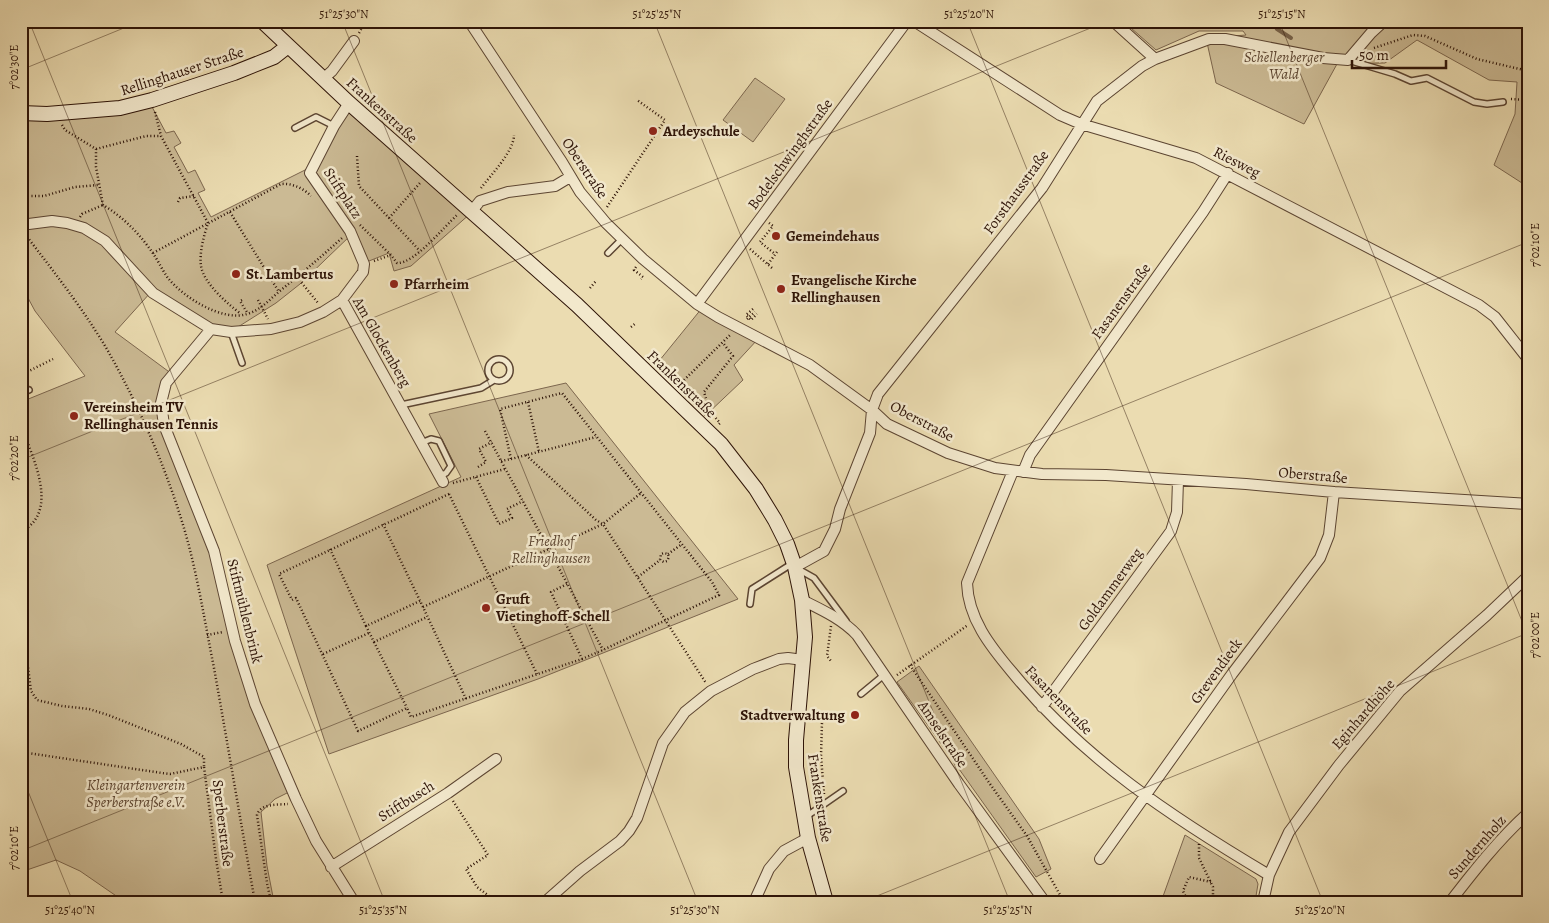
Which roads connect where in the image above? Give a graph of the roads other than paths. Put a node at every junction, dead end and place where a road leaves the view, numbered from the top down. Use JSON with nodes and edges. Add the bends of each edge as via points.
{"nodes":[{"id":1,"x":262,"y":21,"type":"edge"},
{"id":2,"x":469,"y":21,"type":"edge"},
{"id":3,"x":908,"y":21,"type":"edge"},
{"id":4,"x":914,"y":21,"type":"edge"},
{"id":5,"x":1113,"y":21,"type":"edge"},
{"id":6,"x":1384,"y":21,"type":"edge"},
{"id":7,"x":354,"y":41,"type":"dead end"},
{"id":8,"x":288,"y":46,"type":"junction"},
{"id":9,"x":1155,"y":59,"type":"junction"},
{"id":10,"x":1348,"y":60,"type":"junction"},
{"id":11,"x":322,"y":79,"type":"junction"},
{"id":12,"x":1503,"y":102,"type":"road end"},
{"id":13,"x":349,"y":103,"type":"junction"},
{"id":14,"x":21,"y":113,"type":"edge"},
{"id":15,"x":1081,"y":124,"type":"junction"},
{"id":16,"x":334,"y":126,"type":"junction"},
{"id":17,"x":295,"y":128,"type":"dead end"},
{"id":18,"x":1228,"y":173,"type":"junction"},
{"id":19,"x":570,"y":177,"type":"junction"},
{"id":20,"x":476,"y":207,"type":"junction"},
{"id":21,"x":21,"y":225,"type":"edge"},
{"id":22,"x":622,"y":239,"type":"junction"},
{"id":23,"x":608,"y":254,"type":"dead end"},
{"id":24,"x":342,"y":300,"type":"junction"},
{"id":25,"x":697,"y":304,"type":"junction"},
{"id":26,"x":212,"y":329,"type":"junction"},
{"id":27,"x":231,"y":332,"type":"junction"},
{"id":28,"x":1528,"y":359,"type":"edge"},
{"id":29,"x":242,"y":363,"type":"dead end"},
{"id":30,"x":494,"y":380,"type":"junction"},
{"id":31,"x":29,"y":390,"type":"dead end"},
{"id":32,"x":21,"y":393,"type":"edge"},
{"id":33,"x":401,"y":405,"type":"junction"},
{"id":34,"x":872,"y":410,"type":"junction"},
{"id":35,"x":421,"y":443,"type":"junction"},
{"id":36,"x":1018,"y":471,"type":"junction"},
{"id":37,"x":1178,"y":480,"type":"junction"},
{"id":38,"x":445,"y":481,"type":"joint"},
{"id":39,"x":1334,"y":492,"type":"junction"},
{"id":40,"x":1528,"y":504,"type":"edge"},
{"id":41,"x":794,"y":565,"type":"junction"},
{"id":42,"x":1528,"y":576,"type":"edge"},
{"id":43,"x":802,"y":600,"type":"junction"},
{"id":44,"x":750,"y":604,"type":"dead end"},
{"id":45,"x":851,"y":628,"type":"junction"},
{"id":46,"x":804,"y":660,"type":"junction"},
{"id":47,"x":886,"y":678,"type":"junction"},
{"id":48,"x":861,"y":694,"type":"dead end"},
{"id":49,"x":1042,"y":707,"type":"junction"},
{"id":50,"x":496,"y":759,"type":"dead end"},
{"id":51,"x":844,"y":791,"type":"dead end"},
{"id":52,"x":1145,"y":796,"type":"junction"},
{"id":53,"x":1528,"y":813,"type":"edge"},
{"id":54,"x":804,"y":817,"type":"junction"},
{"id":55,"x":808,"y":838,"type":"junction"},
{"id":56,"x":1100,"y":859,"type":"dead end"},
{"id":57,"x":331,"y":866,"type":"junction"},
{"id":58,"x":1269,"y":875,"type":"junction"},
{"id":59,"x":354,"y":902,"type":"edge"},
{"id":60,"x":546,"y":902,"type":"edge"},
{"id":61,"x":754,"y":902,"type":"edge"},
{"id":62,"x":826,"y":902,"type":"edge"},
{"id":63,"x":1046,"y":902,"type":"edge"},
{"id":64,"x":1263,"y":902,"type":"edge"},
{"id":65,"x":1450,"y":902,"type":"edge"}],
"edges":[{"from":1,"to":8,"type":"main road","name":"Frankenstraße"},
{"from":2,"to":19,"type":"street","name":"Oberstraße"},
{"from":3,"to":25,"type":"street","name":"Bodelschwinghstraße"},
{"from":4,"to":15,"type":"street","name":"Riesweg","via":[[1060,115]]},
{"from":5,"to":9,"type":"street"},
{"from":6,"to":10,"type":"street"},
{"from":7,"to":11,"type":"street"},
{"from":8,"to":11,"type":"main road","name":"Frankenstraße"},
{"from":8,"to":14,"type":"main road","name":"Rellinghauser Straße","via":[[274,57],[234,73],[152,100],[120,108]]},
{"from":9,"to":10,"type":"street","name":"Forsthausstraße","via":[[1217,38]]},
{"from":9,"to":15,"type":"street","name":"Forsthausstraße","via":[[1098,101]]},
{"from":10,"to":12,"type":"lane","via":[[1395,74],[1410,82],[1427,78],[1474,102]]},
{"from":11,"to":13,"type":"main road","name":"Frankenstraße"},
{"from":13,"to":16,"type":"street","name":"Stiftplatz"},
{"from":13,"to":20,"type":"main road","name":"Frankenstraße","via":[[429,174]]},
{"from":15,"to":18,"type":"street","name":"Riesweg","via":[[1196,158]]},
{"from":15,"to":34,"type":"street","name":"Forsthausstraße","via":[[1042,188],[878,394]]},
{"from":16,"to":17,"type":"lane","via":[[316,117]]},
{"from":16,"to":24,"type":"street","name":"Stiftplatz","via":[[310,173],[350,231],[364,264],[363,272]]},
{"from":18,"to":28,"type":"street","name":"Riesweg","via":[[1479,306],[1495,317]]},
{"from":18,"to":36,"type":"street","name":"Fasanenstraße"},
{"from":19,"to":20,"type":"street","via":[[555,186],[508,192]]},
{"from":19,"to":22,"type":"street","name":"Oberstraße"},
{"from":20,"to":41,"type":"main road","name":"Frankenstraße","via":[[729,454],[775,520]]},
{"from":21,"to":26,"type":"street","name":"Am Glockenberg","via":[[52,221],[84,228],[105,241],[153,293]]},
{"from":22,"to":23,"type":"lane"},
{"from":22,"to":25,"type":"street","name":"Oberstraße"},
{"from":24,"to":27,"type":"street","name":"Am Glockenberg","via":[[300,322],[271,329]]},
{"from":24,"to":33,"type":"street","name":"Am Glockenberg"},
{"from":25,"to":34,"type":"street","name":"Oberstraße","via":[[810,365]]},
{"from":26,"to":27,"type":"street","name":"Am Glockenberg"},
{"from":26,"to":57,"type":"street","name":"Stiftmühlenbrink","via":[[166,383],[160,402],[164,425],[214,551],[235,641],[255,704],[298,804]]},
{"from":27,"to":29,"type":"lane"},
{"from":30,"to":30,"type":"lane","via":[[501,381],[509,374],[510,367],[499,358],[490,364],[488,371]]},
{"from":30,"to":33,"type":"lane","via":[[481,388]]},
{"from":31,"to":32,"type":"lane"},
{"from":33,"to":35,"type":"street","name":"Am Glockenberg"},
{"from":34,"to":36,"type":"street","name":"Oberstraße","via":[[887,424],[948,453],[988,466]]},
{"from":34,"to":41,"type":"street","name":"Forsthausstraße","via":[[870,433],[824,551]]},
{"from":35,"to":38,"type":"street","name":"Am Glockenberg"},
{"from":35,"to":38,"type":"lane","via":[[430,439],[439,441],[451,466]]},
{"from":36,"to":37,"type":"street","name":"Oberstraße"},
{"from":36,"to":49,"type":"street","name":"Fasanenstraße","via":[[967,583],[967,598],[975,619],[1002,661]]},
{"from":37,"to":39,"type":"street","name":"Oberstraße"},
{"from":37,"to":49,"type":"street","name":"Goldammerweg","via":[[1177,512],[1171,531]]},
{"from":39,"to":40,"type":"street","name":"Oberstraße"},
{"from":39,"to":52,"type":"street","name":"Grevendieck","via":[[1329,535],[1320,558]]},
{"from":41,"to":43,"type":"main road","name":"Frankenstraße"},
{"from":41,"to":44,"type":"lane","via":[[752,589]]},
{"from":41,"to":45,"type":"lane","via":[[814,578]]},
{"from":42,"to":58,"type":"street","name":"Eginhardhöhe","via":[[1400,691],[1289,832]]},
{"from":43,"to":45,"type":"street","name":"Amselstraße"},
{"from":43,"to":46,"type":"main road","name":"Frankenstraße"},
{"from":45,"to":47,"type":"street","name":"Amselstraße"},
{"from":46,"to":54,"type":"main road","name":"Frankenstraße","via":[[796,767]]},
{"from":46,"to":60,"type":"street","via":[[779,659],[753,669],[711,690],[686,712],[659,751],[637,818],[629,831]]},
{"from":47,"to":48,"type":"lane"},
{"from":47,"to":63,"type":"street","name":"Amselstraße"},
{"from":49,"to":52,"type":"street","name":"Fasanenstraße","via":[[1089,752]]},
{"from":50,"to":57,"type":"street","name":"Stiftbusch"},
{"from":51,"to":54,"type":"lane"},
{"from":52,"to":56,"type":"street","name":"Grevendieck"},
{"from":52,"to":58,"type":"street","name":"Fasanenstraße","via":[[1203,836]]},
{"from":53,"to":65,"type":"street","name":"Sundernholz","via":[[1481,862]]},
{"from":54,"to":55,"type":"main road","name":"Frankenstraße"},
{"from":55,"to":61,"type":"street","via":[[784,851],[769,869]]},
{"from":55,"to":62,"type":"main road","name":"Frankenstraße"},
{"from":57,"to":59,"type":"street","name":"Stiftmühlenbrink"},
{"from":58,"to":64,"type":"street","name":"Eginhardhöhe"}]}
